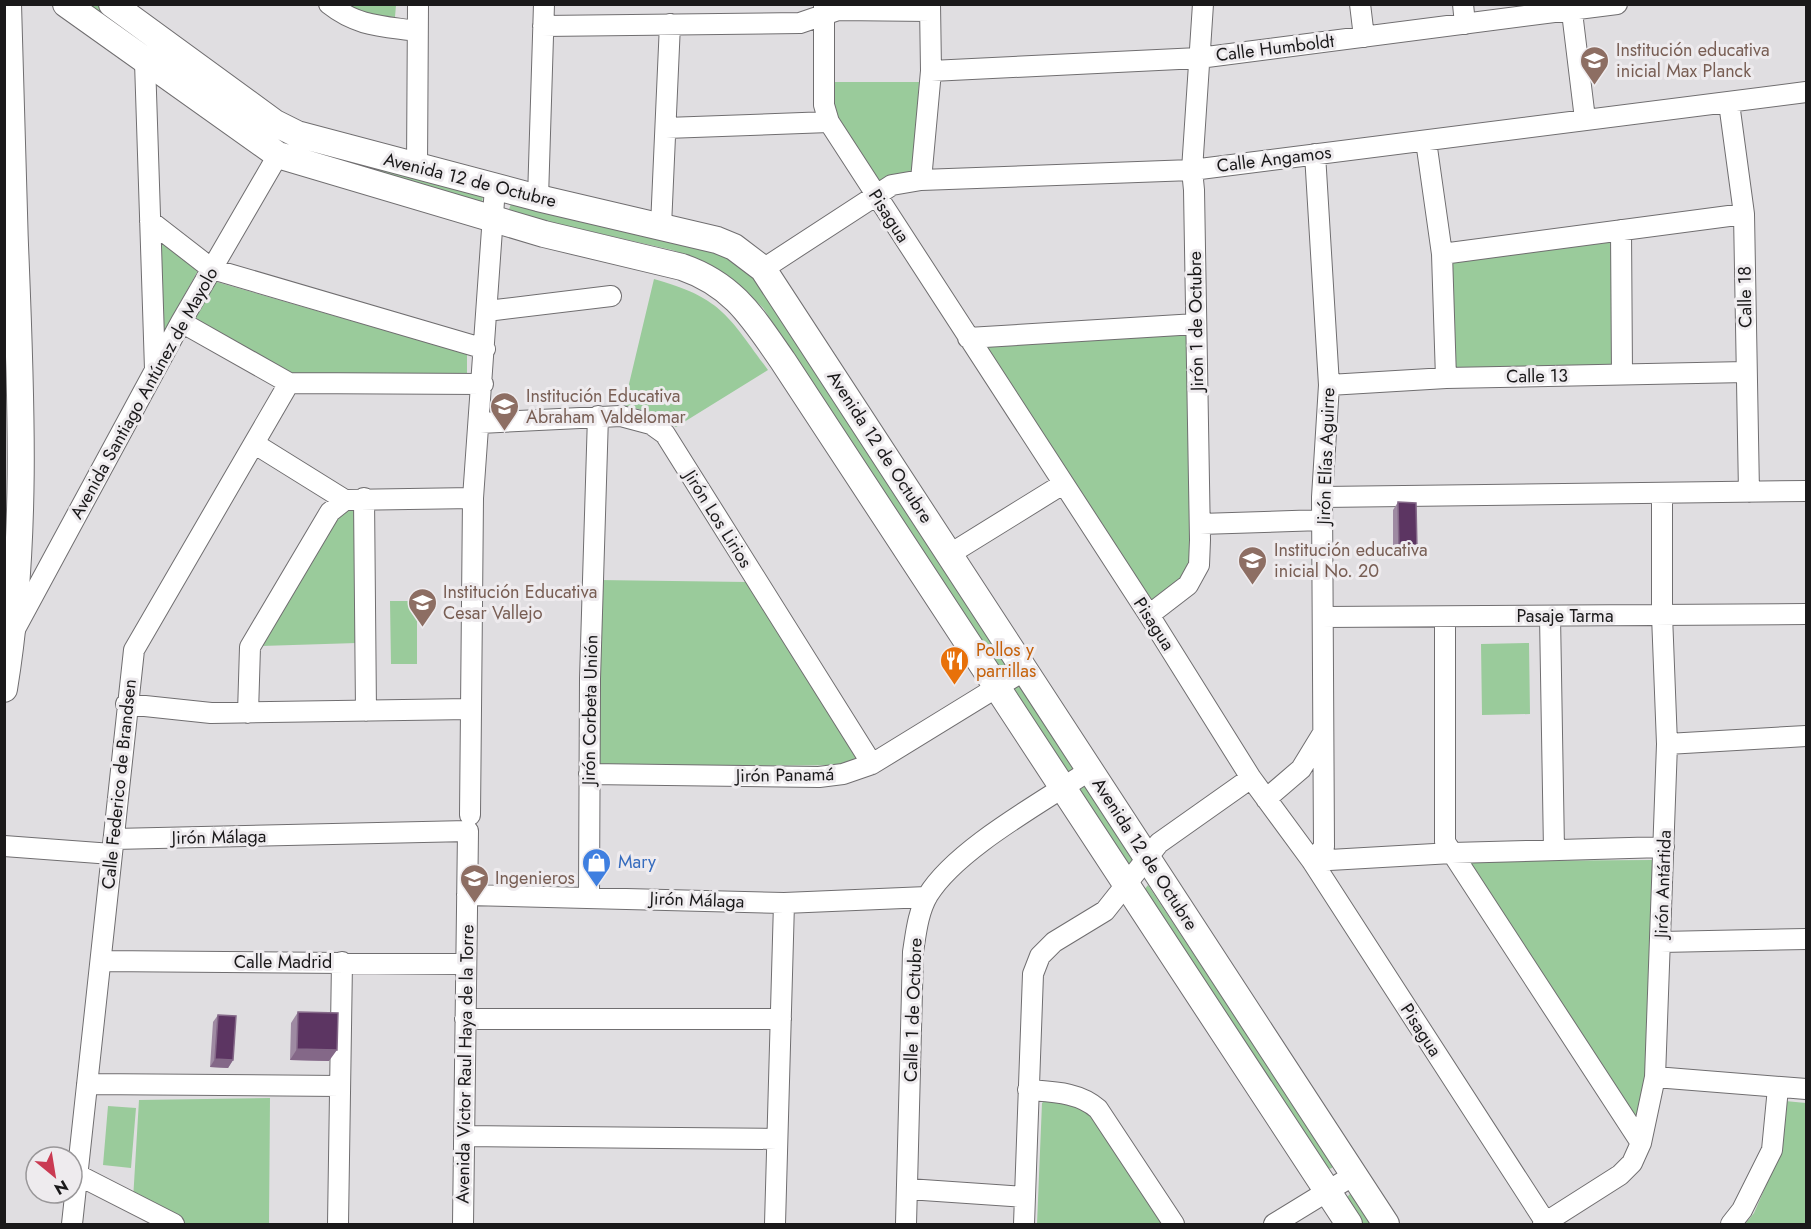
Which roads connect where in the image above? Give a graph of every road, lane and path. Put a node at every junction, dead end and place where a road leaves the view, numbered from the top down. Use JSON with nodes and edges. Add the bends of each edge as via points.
{"nodes":[{"id":1,"x":8,"y":4,"type":"edge"},
{"id":2,"x":66,"y":4,"type":"edge"},
{"id":3,"x":112,"y":4,"type":"edge"},
{"id":4,"x":329,"y":4,"type":"edge"},
{"id":5,"x":418,"y":4,"type":"edge"},
{"id":6,"x":544,"y":4,"type":"edge"},
{"id":7,"x":1203,"y":4,"type":"edge"},
{"id":8,"x":1360,"y":4,"type":"edge"},
{"id":9,"x":1463,"y":4,"type":"edge"},
{"id":10,"x":1617,"y":4,"type":"edge"},
{"id":11,"x":930,"y":8,"type":"edge"},
{"id":12,"x":1571,"y":8,"type":"edge"},
{"id":13,"x":824,"y":10,"type":"edge"},
{"id":14,"x":670,"y":24,"type":"junction"},
{"id":15,"x":1466,"y":24,"type":"junction"},
{"id":16,"x":543,"y":26,"type":"junction"},
{"id":17,"x":417,"y":31,"type":"junction"},
{"id":18,"x":1364,"y":37,"type":"junction"},
{"id":19,"x":1199,"y":58,"type":"junction"},
{"id":20,"x":145,"y":62,"type":"junction"},
{"id":21,"x":931,"y":71,"type":"junction"},
{"id":22,"x":1806,"y":92,"type":"edge"},
{"id":23,"x":1730,"y":103,"type":"junction"},
{"id":24,"x":1585,"y":119,"type":"junction"},
{"id":25,"x":830,"y":122,"type":"junction"},
{"id":26,"x":666,"y":128,"type":"junction"},
{"id":27,"x":1426,"y":141,"type":"junction"},
{"id":28,"x":1315,"y":154,"type":"junction"},
{"id":29,"x":278,"y":155,"type":"junction"},
{"id":30,"x":417,"y":167,"type":"junction"},
{"id":31,"x":1192,"y":170,"type":"junction"},
{"id":32,"x":921,"y":180,"type":"junction"},
{"id":33,"x":495,"y":187,"type":"junction"},
{"id":34,"x":875,"y":195,"type":"junction"},
{"id":35,"x":538,"y":198,"type":"junction"},
{"id":36,"x":1744,"y":214,"type":"junction"},
{"id":37,"x":493,"y":219,"type":"junction"},
{"id":38,"x":150,"y":221,"type":"junction"},
{"id":39,"x":662,"y":226,"type":"junction"},
{"id":40,"x":1621,"y":230,"type":"junction"},
{"id":41,"x":1442,"y":254,"type":"junction"},
{"id":42,"x":212,"y":269,"type":"junction"},
{"id":43,"x":763,"y":269,"type":"junction"},
{"id":44,"x":610,"y":296,"type":"dead end"},
{"id":45,"x":487,"y":311,"type":"junction"},
{"id":46,"x":181,"y":322,"type":"junction"},
{"id":47,"x":1196,"y":324,"type":"junction"},
{"id":48,"x":968,"y":338,"type":"junction"},
{"id":49,"x":485,"y":349,"type":"junction"},
{"id":50,"x":155,"y":369,"type":"junction"},
{"id":51,"x":1746,"y":372,"type":"junction"},
{"id":52,"x":1622,"y":374,"type":"junction"},
{"id":53,"x":1446,"y":378,"type":"junction"},
{"id":54,"x":289,"y":383,"type":"junction"},
{"id":55,"x":483,"y":384,"type":"junction"},
{"id":56,"x":1329,"y":386,"type":"junction"},
{"id":57,"x":598,"y":416,"type":"junction"},
{"id":58,"x":480,"y":423,"type":"junction"},
{"id":59,"x":255,"y":444,"type":"junction"},
{"id":60,"x":1063,"y":484,"type":"junction"},
{"id":61,"x":1806,"y":491,"type":"edge"},
{"id":62,"x":1749,"y":492,"type":"junction"},
{"id":63,"x":1662,"y":493,"type":"junction"},
{"id":64,"x":1322,"y":497,"type":"junction"},
{"id":65,"x":472,"y":498,"type":"junction"},
{"id":66,"x":355,"y":499,"type":"junction"},
{"id":67,"x":1322,"y":520,"type":"junction"},
{"id":68,"x":1200,"y":524,"type":"junction"},
{"id":69,"x":950,"y":554,"type":"junction"},
{"id":70,"x":1806,"y":614,"type":"edge"},
{"id":71,"x":1149,"y":615,"type":"junction"},
{"id":72,"x":1662,"y":615,"type":"junction"},
{"id":73,"x":1550,"y":616,"type":"junction"},
{"id":74,"x":1323,"y":617,"type":"junction"},
{"id":75,"x":1445,"y":617,"type":"junction"},
{"id":76,"x":14,"y":631,"type":"junction"},
{"id":77,"x":1025,"y":670,"type":"junction"},
{"id":78,"x":997,"y":687,"type":"junction"},
{"id":79,"x":4,"y":690,"type":"edge"},
{"id":80,"x":126,"y":704,"type":"junction"},
{"id":81,"x":470,"y":709,"type":"junction"},
{"id":82,"x":366,"y":711,"type":"junction"},
{"id":83,"x":248,"y":713,"type":"junction"},
{"id":84,"x":1323,"y":733,"type":"junction"},
{"id":85,"x":1806,"y":736,"type":"edge"},
{"id":86,"x":1667,"y":744,"type":"junction"},
{"id":87,"x":872,"y":764,"type":"junction"},
{"id":88,"x":1090,"y":770,"type":"junction"},
{"id":89,"x":589,"y":774,"type":"junction"},
{"id":90,"x":1251,"y":778,"type":"junction"},
{"id":91,"x":1063,"y":788,"type":"junction"},
{"id":92,"x":1266,"y":799,"type":"junction"},
{"id":93,"x":469,"y":823,"type":"junction"},
{"id":94,"x":4,"y":846,"type":"edge"},
{"id":95,"x":113,"y":847,"type":"junction"},
{"id":96,"x":1664,"y":847,"type":"junction"},
{"id":97,"x":1554,"y":850,"type":"junction"},
{"id":98,"x":1452,"y":854,"type":"junction"},
{"id":99,"x":1149,"y":859,"type":"junction"},
{"id":100,"x":1312,"y":861,"type":"junction"},
{"id":101,"x":1127,"y":885,"type":"junction"},
{"id":102,"x":467,"y":895,"type":"junction"},
{"id":103,"x":589,"y":896,"type":"junction"},
{"id":104,"x":927,"y":897,"type":"junction"},
{"id":105,"x":784,"y":903,"type":"junction"},
{"id":106,"x":1806,"y":939,"type":"edge"},
{"id":107,"x":1661,"y":942,"type":"junction"},
{"id":108,"x":100,"y":961,"type":"junction"},
{"id":109,"x":342,"y":962,"type":"junction"},
{"id":110,"x":466,"y":964,"type":"junction"},
{"id":111,"x":465,"y":1019,"type":"junction"},
{"id":112,"x":781,"y":1019,"type":"junction"},
{"id":113,"x":1655,"y":1077,"type":"junction"},
{"id":114,"x":87,"y":1084,"type":"junction"},
{"id":115,"x":340,"y":1086,"type":"junction"},
{"id":116,"x":1778,"y":1088,"type":"junction"},
{"id":117,"x":1806,"y":1089,"type":"edge"},
{"id":118,"x":1028,"y":1090,"type":"junction"},
{"id":119,"x":464,"y":1136,"type":"junction"},
{"id":120,"x":777,"y":1139,"type":"junction"},
{"id":121,"x":1641,"y":1143,"type":"junction"},
{"id":122,"x":81,"y":1145,"type":"edge"},
{"id":123,"x":1354,"y":1175,"type":"junction"},
{"id":124,"x":84,"y":1178,"type":"edge"},
{"id":125,"x":908,"y":1189,"type":"junction"},
{"id":126,"x":1328,"y":1192,"type":"junction"},
{"id":127,"x":1025,"y":1197,"type":"junction"},
{"id":128,"x":74,"y":1205,"type":"edge"},
{"id":129,"x":72,"y":1224,"type":"edge"},
{"id":130,"x":174,"y":1224,"type":"edge"},
{"id":131,"x":338,"y":1224,"type":"edge"},
{"id":132,"x":463,"y":1224,"type":"edge"},
{"id":133,"x":775,"y":1224,"type":"edge"},
{"id":134,"x":906,"y":1224,"type":"edge"},
{"id":135,"x":1024,"y":1224,"type":"edge"},
{"id":136,"x":1174,"y":1224,"type":"edge"},
{"id":137,"x":1274,"y":1224,"type":"edge"},
{"id":138,"x":1349,"y":1224,"type":"edge"},
{"id":139,"x":1386,"y":1224,"type":"edge"},
{"id":140,"x":1544,"y":1224,"type":"edge"},
{"id":141,"x":1731,"y":1224,"type":"edge"}],
"edges":[{"from":1,"to":76,"type":"main road","name":"Avenida Santiago Antúnez de Mayolo","via":[[20,367]]},
{"from":2,"to":20,"type":"main road","name":"Avenida 12 de Octubre"},
{"from":3,"to":30,"type":"main road","name":"Avenida 12 de Octubre","via":[[275,123],[308,138]]},
{"from":4,"to":17,"type":"street","via":[[360,23]]},
{"from":5,"to":17,"type":"street"},
{"from":6,"to":16,"type":"street"},
{"from":7,"to":19,"type":"street","name":"Jirón 1 de Octubre"},
{"from":8,"to":18,"type":"street"},
{"from":9,"to":15,"type":"street"},
{"from":10,"to":12,"type":"street","name":"Calle Humboldt"},
{"from":11,"to":13,"type":"street"},
{"from":11,"to":21,"type":"street"},
{"from":12,"to":15,"type":"street","name":"Calle Humboldt"},
{"from":12,"to":24,"type":"street"},
{"from":13,"to":14,"type":"street","via":[[800,23]]},
{"from":13,"to":25,"type":"street","name":"Pisagua","via":[[824,105]]},
{"from":14,"to":16,"type":"street"},
{"from":14,"to":26,"type":"street"},
{"from":15,"to":18,"type":"street","name":"Calle Humboldt"},
{"from":16,"to":35,"type":"street"},
{"from":17,"to":30,"type":"street"},
{"from":18,"to":19,"type":"street","name":"Calle Humboldt"},
{"from":19,"to":21,"type":"street","name":"Calle Humboldt"},
{"from":19,"to":31,"type":"street","name":"Jirón 1 de Octubre"},
{"from":20,"to":29,"type":"main road","name":"Avenida 12 de Octubre"},
{"from":20,"to":38,"type":"street"},
{"from":21,"to":32,"type":"street"},
{"from":22,"to":23,"type":"street","name":"Calle Angamos"},
{"from":23,"to":24,"type":"street","name":"Calle Angamos"},
{"from":23,"to":36,"type":"street","name":"Calle 18"},
{"from":24,"to":27,"type":"street","name":"Calle Angamos"},
{"from":25,"to":26,"type":"street"},
{"from":25,"to":34,"type":"street","name":"Pisagua"},
{"from":26,"to":39,"type":"street"},
{"from":27,"to":28,"type":"street","name":"Calle Angamos"},
{"from":27,"to":41,"type":"street"},
{"from":28,"to":31,"type":"street","name":"Calle Angamos"},
{"from":28,"to":56,"type":"street","name":"Jirón Elías Aguirre"},
{"from":29,"to":37,"type":"main road","name":"Avenida 12 de Octubre"},
{"from":29,"to":42,"type":"street","name":"Avenida Santiago Antúnez de Mayolo"},
{"from":30,"to":33,"type":"main road","name":"Avenida 12 de Octubre"},
{"from":31,"to":32,"type":"street","name":"Calle Angamos"},
{"from":31,"to":47,"type":"street","name":"Jirón 1 de Octubre"},
{"from":32,"to":34,"type":"street","name":"Calle Angamos","via":[[892,185]]},
{"from":33,"to":35,"type":"main road","name":"Avenida 12 de Octubre"},
{"from":33,"to":37,"type":"street","name":"Avenida Victor Raul Haya de la Torre"},
{"from":34,"to":43,"type":"street","name":"Calle Angamos"},
{"from":34,"to":48,"type":"street","name":"Pisagua"},
{"from":35,"to":39,"type":"main road","name":"Avenida 12 de Octubre"},
{"from":36,"to":40,"type":"street"},
{"from":36,"to":51,"type":"street","name":"Calle 18"},
{"from":37,"to":45,"type":"street","name":"Avenida Victor Raul Haya de la Torre"},
{"from":37,"to":78,"type":"main road","name":"Avenida 12 de Octubre","via":[[682,267],[716,281],[730,292],[751,314],[783,361]]},
{"from":38,"to":42,"type":"street"},
{"from":38,"to":50,"type":"street"},
{"from":39,"to":43,"type":"main road","name":"Avenida 12 de Octubre","via":[[734,247]]},
{"from":40,"to":41,"type":"street"},
{"from":40,"to":52,"type":"street"},
{"from":41,"to":53,"type":"street"},
{"from":42,"to":46,"type":"street","name":"Avenida Santiago Antúnez de Mayolo"},
{"from":42,"to":49,"type":"street"},
{"from":43,"to":69,"type":"main road","name":"Avenida 12 de Octubre"},
{"from":44,"to":45,"type":"street"},
{"from":45,"to":49,"type":"street","name":"Avenida Victor Raul Haya de la Torre"},
{"from":46,"to":50,"type":"street","name":"Avenida Santiago Antúnez de Mayolo"},
{"from":46,"to":54,"type":"street"},
{"from":47,"to":48,"type":"street"},
{"from":47,"to":68,"type":"street","name":"Jirón 1 de Octubre"},
{"from":48,"to":60,"type":"street","name":"Pisagua"},
{"from":49,"to":55,"type":"street","name":"Avenida Victor Raul Haya de la Torre"},
{"from":50,"to":76,"type":"street","name":"Avenida Santiago Antúnez de Mayolo"},
{"from":51,"to":52,"type":"street","name":"Calle 13"},
{"from":51,"to":62,"type":"street","name":"Calle 18"},
{"from":52,"to":53,"type":"street","name":"Calle 13"},
{"from":53,"to":56,"type":"street","name":"Calle 13"},
{"from":54,"to":55,"type":"street"},
{"from":54,"to":59,"type":"street","name":"Calle Federico de Brandsen"},
{"from":55,"to":58,"type":"street","name":"Avenida Victor Raul Haya de la Torre"},
{"from":56,"to":64,"type":"street","name":"Jirón Elías Aguirre"},
{"from":57,"to":58,"type":"street","name":"Jirón Los Lirios"},
{"from":57,"to":87,"type":"street","name":"Jirón Los Lirios","via":[[635,418],[665,434]]},
{"from":57,"to":89,"type":"street","name":"Jirón Corbeta Unión"},
{"from":58,"to":65,"type":"street","name":"Avenida Victor Raul Haya de la Torre"},
{"from":59,"to":66,"type":"street"},
{"from":59,"to":80,"type":"street","name":"Calle Federico de Brandsen","via":[[134,650]]},
{"from":60,"to":69,"type":"street"},
{"from":60,"to":71,"type":"street","name":"Pisagua"},
{"from":61,"to":62,"type":"street"},
{"from":62,"to":63,"type":"street"},
{"from":63,"to":64,"type":"street"},
{"from":63,"to":72,"type":"street","name":"Jirón Antártida"},
{"from":64,"to":67,"type":"street","name":"Jirón Elías Aguirre"},
{"from":65,"to":66,"type":"street"},
{"from":65,"to":81,"type":"street","name":"Avenida Victor Raul Haya de la Torre"},
{"from":66,"to":82,"type":"street"},
{"from":66,"to":83,"type":"street","via":[[330,512],[250,647]]},
{"from":67,"to":68,"type":"street"},
{"from":67,"to":74,"type":"street","name":"Jirón Elías Aguirre"},
{"from":68,"to":71,"type":"street","name":"Jirón 1 de Octubre","via":[[1198,565],[1188,585]]},
{"from":69,"to":77,"type":"main road","name":"Avenida 12 de Octubre"},
{"from":70,"to":72,"type":"street","name":"Pasaje Tarma"},
{"from":71,"to":90,"type":"street","name":"Pisagua"},
{"from":72,"to":73,"type":"street","name":"Pasaje Tarma"},
{"from":72,"to":86,"type":"street","name":"Jirón Antártida"},
{"from":73,"to":75,"type":"street","name":"Pasaje Tarma"},
{"from":73,"to":97,"type":"street"},
{"from":74,"to":75,"type":"street","name":"Pasaje Tarma"},
{"from":74,"to":84,"type":"street","name":"Jirón Elías Aguirre"},
{"from":75,"to":98,"type":"street","via":[[1445,842]]},
{"from":76,"to":79,"type":"main road","name":"Avenida Santiago Antúnez de Mayolo"},
{"from":77,"to":78,"type":"street","name":"Jirón Panamá"},
{"from":77,"to":88,"type":"main road","name":"Avenida 12 de Octubre"},
{"from":78,"to":87,"type":"street","name":"Jirón Panamá"},
{"from":78,"to":91,"type":"main road","name":"Avenida 12 de Octubre"},
{"from":80,"to":83,"type":"street"},
{"from":80,"to":95,"type":"street","name":"Calle Federico de Brandsen"},
{"from":81,"to":82,"type":"street"},
{"from":81,"to":93,"type":"street","name":"Avenida Victor Raul Haya de la Torre"},
{"from":82,"to":83,"type":"street"},
{"from":84,"to":92,"type":"street","via":[[1301,769]]},
{"from":84,"to":100,"type":"street","name":"Jirón Elías Aguirre","via":[[1324,846]]},
{"from":85,"to":86,"type":"street"},
{"from":86,"to":96,"type":"street","name":"Jirón Antártida"},
{"from":87,"to":89,"type":"street","name":"Jirón Panamá","via":[[819,777]]},
{"from":88,"to":91,"type":"street","name":"Calle 1 de Octubre"},
{"from":88,"to":99,"type":"main road","name":"Avenida 12 de Octubre"},
{"from":89,"to":103,"type":"street","name":"Jirón Corbeta Unión"},
{"from":90,"to":92,"type":"street","name":"Pisagua"},
{"from":90,"to":99,"type":"street","via":[[1170,834]]},
{"from":91,"to":101,"type":"main road","name":"Avenida 12 de Octubre"},
{"from":91,"to":104,"type":"street","name":"Calle 1 de Octubre","via":[[971,850],[947,870]]},
{"from":92,"to":100,"type":"street","name":"Pisagua"},
{"from":93,"to":95,"type":"street","name":"Jirón Málaga"},
{"from":93,"to":102,"type":"street","name":"Avenida Victor Raul Haya de la Torre"},
{"from":94,"to":95,"type":"street","name":"Jirón Málaga"},
{"from":95,"to":108,"type":"street","name":"Calle Federico de Brandsen"},
{"from":96,"to":97,"type":"street"},
{"from":96,"to":107,"type":"street","name":"Jirón Antártida"},
{"from":97,"to":98,"type":"street"},
{"from":98,"to":100,"type":"street"},
{"from":98,"to":121,"type":"street"},
{"from":99,"to":101,"type":"street"},
{"from":99,"to":123,"type":"main road","name":"Avenida 12 de Octubre"},
{"from":100,"to":140,"type":"street","name":"Pisagua"},
{"from":101,"to":118,"type":"street","via":[[1105,911],[1054,942],[1040,956],[1033,974]]},
{"from":101,"to":126,"type":"main road","name":"Avenida 12 de Octubre"},
{"from":102,"to":103,"type":"street","name":"Jirón Málaga"},
{"from":102,"to":110,"type":"street","name":"Avenida Victor Raul Haya de la Torre"},
{"from":103,"to":105,"type":"street","name":"Jirón Málaga"},
{"from":104,"to":105,"type":"street","name":"Jirón Málaga"},
{"from":104,"to":125,"type":"street","name":"Calle 1 de Octubre","via":[[917,924],[913,952]]},
{"from":105,"to":112,"type":"street"},
{"from":106,"to":107,"type":"street"},
{"from":107,"to":113,"type":"street","name":"Jirón Antártida"},
{"from":108,"to":109,"type":"street","name":"Calle Madrid"},
{"from":108,"to":114,"type":"street","name":"Calle Federico de Brandsen"},
{"from":109,"to":110,"type":"street","name":"Calle Madrid"},
{"from":109,"to":115,"type":"street"},
{"from":110,"to":111,"type":"street","name":"Avenida Victor Raul Haya de la Torre"},
{"from":111,"to":112,"type":"street"},
{"from":111,"to":119,"type":"street","name":"Avenida Victor Raul Haya de la Torre"},
{"from":112,"to":120,"type":"street"},
{"from":113,"to":116,"type":"street"},
{"from":113,"to":121,"type":"street","name":"Jirón Antártida"},
{"from":114,"to":115,"type":"street"},
{"from":114,"to":122,"type":"street","name":"Calle Federico de Brandsen"},
{"from":115,"to":131,"type":"street"},
{"from":116,"to":117,"type":"street"},
{"from":116,"to":141,"type":"street","via":[[1772,1150]]},
{"from":118,"to":127,"type":"street"},
{"from":118,"to":136,"type":"street","via":[[1064,1093],[1098,1108]]},
{"from":119,"to":120,"type":"street"},
{"from":119,"to":132,"type":"street","name":"Avenida Victor Raul Haya de la Torre"},
{"from":120,"to":133,"type":"street"},
{"from":121,"to":140,"type":"street","name":"Jirón Antártida","via":[[1632,1163],[1620,1175]]},
{"from":123,"to":126,"type":"street"},
{"from":123,"to":139,"type":"main road","name":"Avenida 12 de Octubre"},
{"from":124,"to":130,"type":"street"},
{"from":125,"to":127,"type":"street"},
{"from":125,"to":134,"type":"street","name":"Calle 1 de Octubre"},
{"from":126,"to":137,"type":"street"},
{"from":126,"to":138,"type":"main road","name":"Avenida 12 de Octubre"},
{"from":127,"to":135,"type":"street"},
{"from":128,"to":129,"type":"street","name":"Calle Federico de Brandsen"}]}
